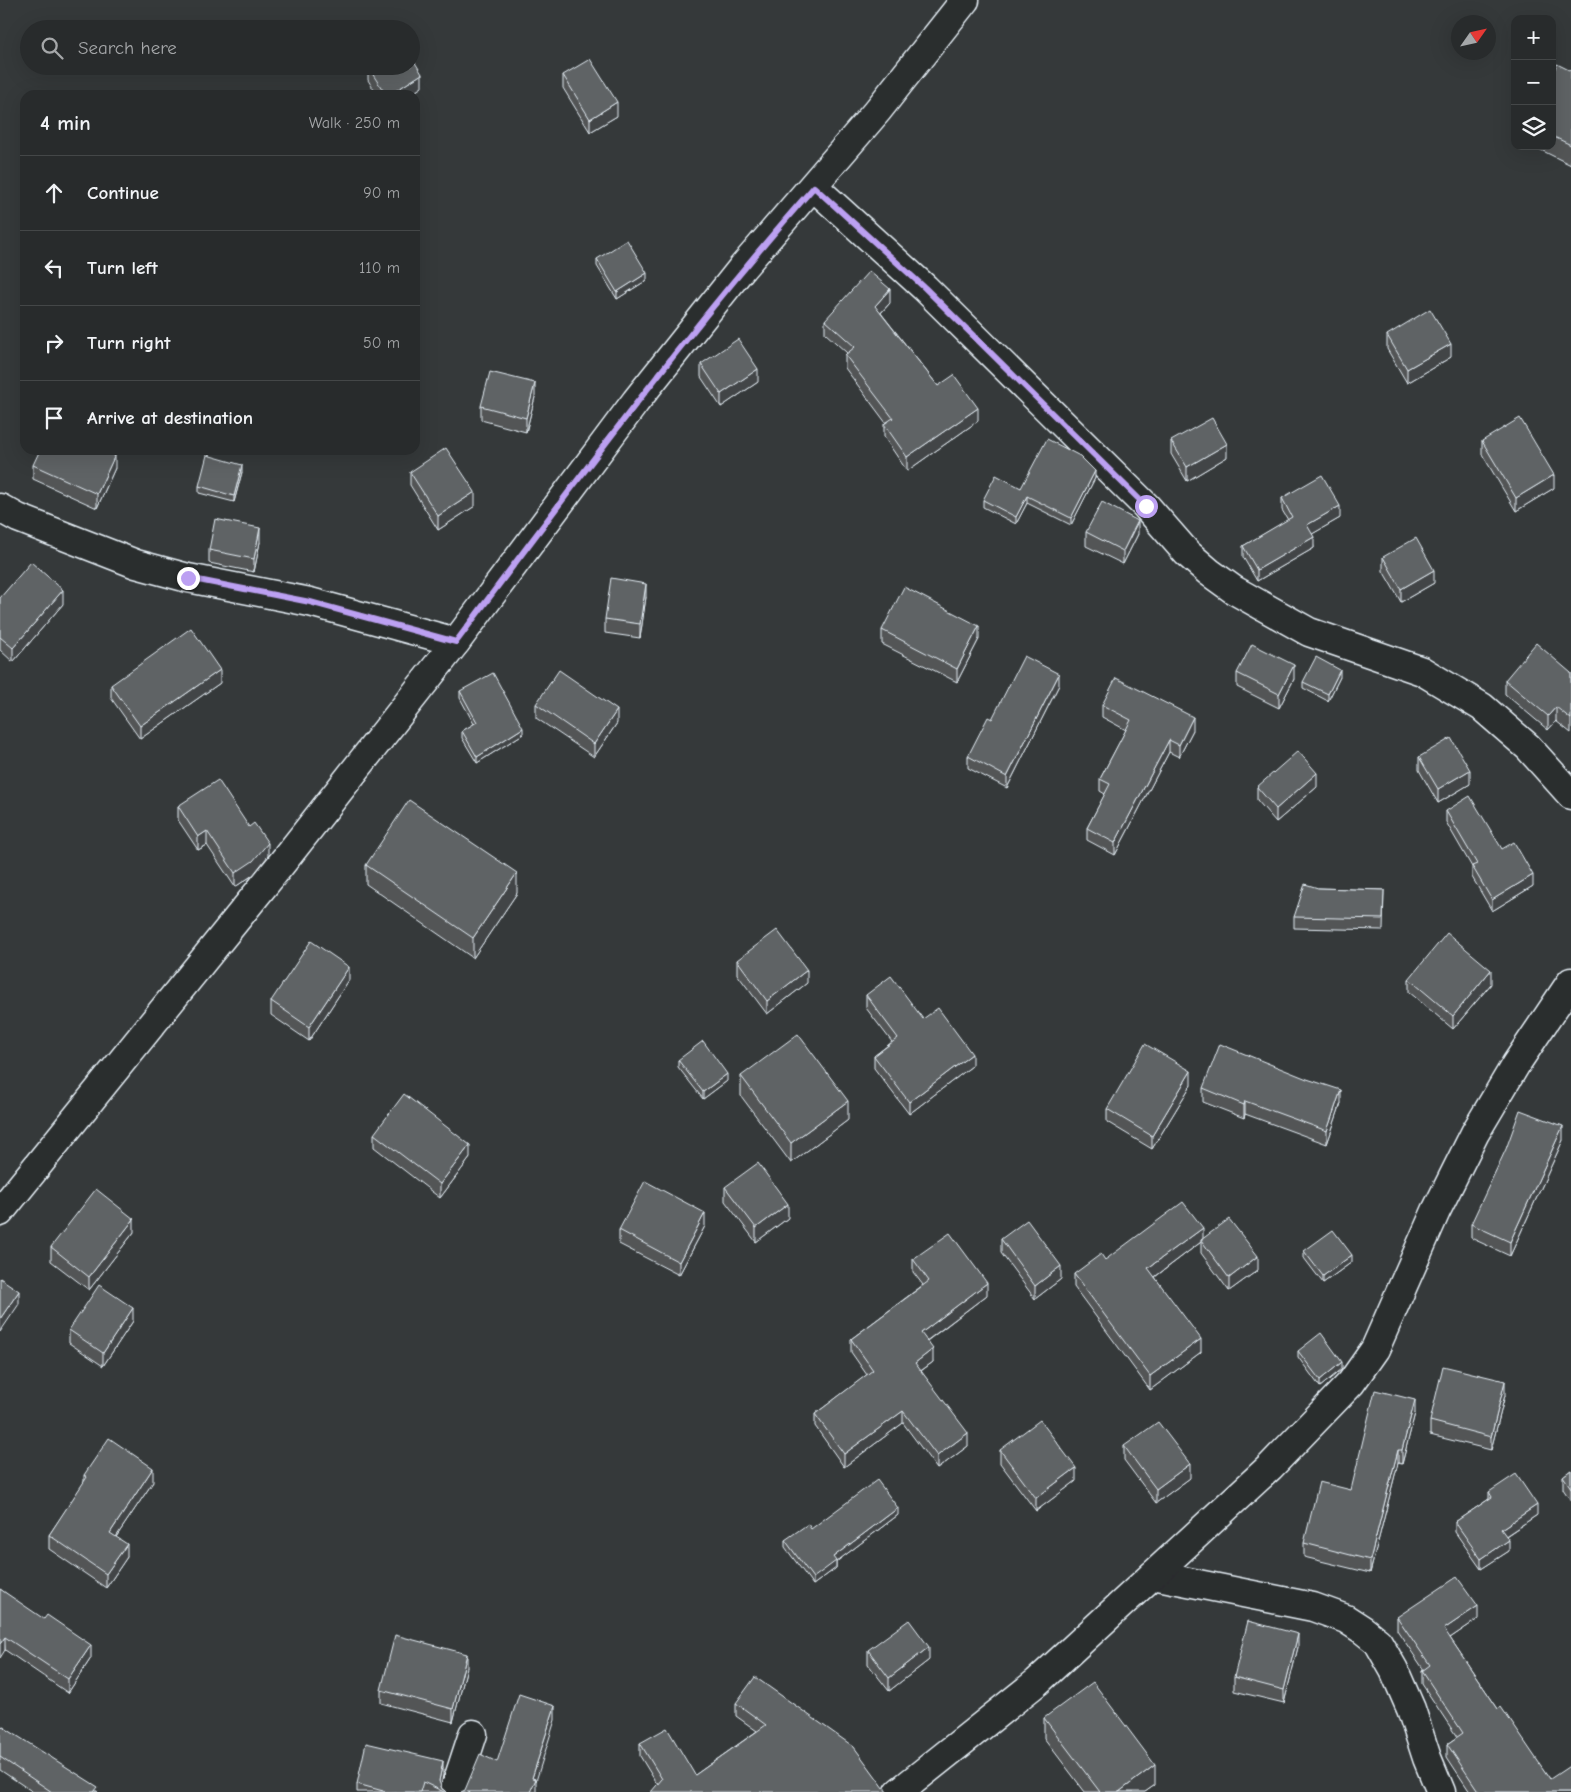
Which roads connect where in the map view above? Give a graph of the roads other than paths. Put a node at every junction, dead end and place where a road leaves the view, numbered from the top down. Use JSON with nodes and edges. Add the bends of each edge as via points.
{"nodes":[{"id":1,"x":965,"y":0,"type":"edge"},
{"id":2,"x":814,"y":187,"type":"junction"},
{"id":3,"x":0,"y":508,"type":"edge"},
{"id":4,"x":456,"y":642,"type":"junction"},
{"id":5,"x":1571,"y":795,"type":"edge"},
{"id":6,"x":1571,"y":982,"type":"edge"},
{"id":7,"x":0,"y":1212,"type":"edge"},
{"id":8,"x":1153,"y":1575,"type":"junction"},
{"id":9,"x":473,"y":1734,"type":"dead end"},
{"id":10,"x":454,"y":1792,"type":"edge"},
{"id":11,"x":899,"y":1792,"type":"edge"},
{"id":12,"x":1441,"y":1792,"type":"edge"}],
"edges":[{"from":1,"to":2,"type":"street"},
{"from":2,"to":4,"type":"street","via":[[742,268],[636,401]]},
{"from":2,"to":5,"type":"street","via":[[925,288],[1209,572],[1234,590],[1309,632],[1422,671],[1482,706],[1528,747]]},
{"from":3,"to":4,"type":"street","via":[[136,564],[188,578],[310,602]]},
{"from":4,"to":7,"type":"street"},
{"from":6,"to":8,"type":"street","via":[[1475,1133],[1436,1211],[1375,1349],[1351,1383],[1270,1467]]},
{"from":8,"to":11,"type":"street","via":[[1037,1682]]},
{"from":8,"to":12,"type":"street","via":[[1313,1607],[1363,1630],[1378,1642],[1394,1670]]},
{"from":9,"to":10,"type":"street"}]}
